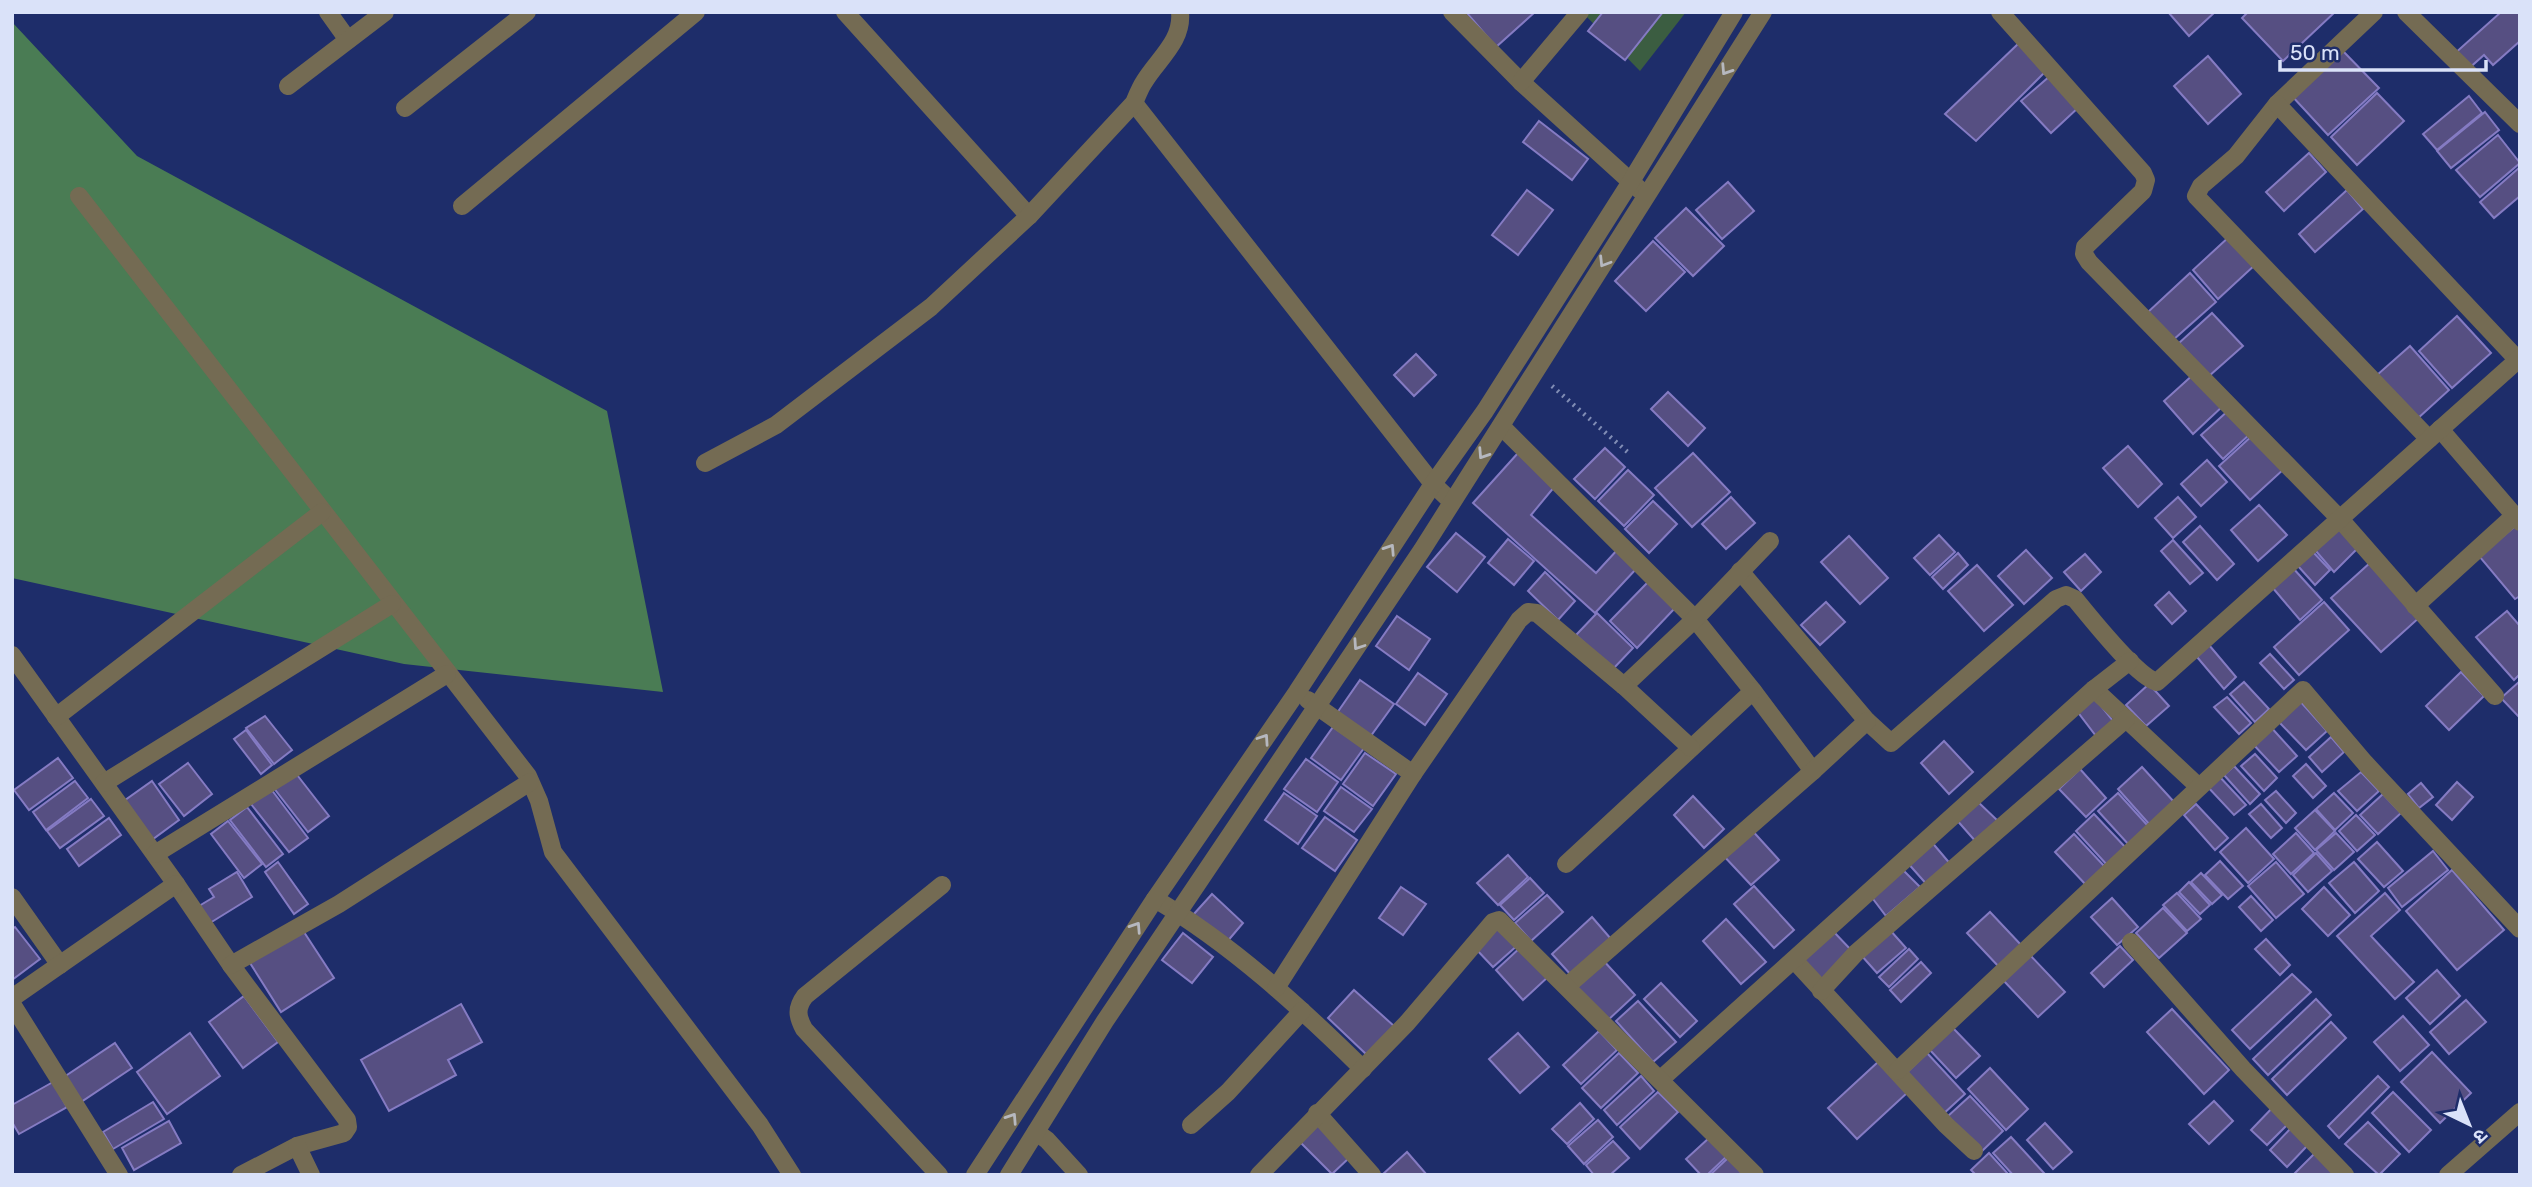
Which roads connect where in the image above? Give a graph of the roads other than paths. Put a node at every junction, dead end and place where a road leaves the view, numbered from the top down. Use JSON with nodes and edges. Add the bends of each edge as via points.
{"nodes":[{"id":1,"x":328,"y":12,"type":"edge"},
{"id":2,"x":385,"y":12,"type":"edge"},
{"id":3,"x":527,"y":12,"type":"edge"},
{"id":4,"x":696,"y":12,"type":"edge"},
{"id":5,"x":845,"y":12,"type":"edge"},
{"id":6,"x":1180,"y":12,"type":"edge"},
{"id":7,"x":1452,"y":12,"type":"edge"},
{"id":8,"x":1580,"y":12,"type":"edge"},
{"id":9,"x":1763,"y":12,"type":"edge"},
{"id":10,"x":2000,"y":12,"type":"edge"},
{"id":11,"x":2374,"y":12,"type":"edge"},
{"id":12,"x":2406,"y":12,"type":"edge"},
{"id":13,"x":1730,"y":14,"type":"edge"},
{"id":14,"x":1748,"y":36,"type":"junction"},
{"id":15,"x":348,"y":40,"type":"junction"},
{"id":16,"x":1521,"y":82,"type":"junction"},
{"id":17,"x":288,"y":86,"type":"dead end"},
{"id":18,"x":1134,"y":103,"type":"junction"},
{"id":19,"x":2277,"y":104,"type":"junction"},
{"id":20,"x":405,"y":108,"type":"dead end"},
{"id":21,"x":2520,"y":124,"type":"edge"},
{"id":22,"x":1630,"y":183,"type":"junction"},
{"id":23,"x":1646,"y":194,"type":"junction"},
{"id":24,"x":79,"y":196,"type":"dead end"},
{"id":25,"x":461,"y":206,"type":"dead end"},
{"id":26,"x":1029,"y":216,"type":"junction"},
{"id":27,"x":2519,"y":359,"type":"edge"},
{"id":28,"x":1501,"y":426,"type":"junction"},
{"id":29,"x":2435,"y":434,"type":"junction"},
{"id":30,"x":705,"y":463,"type":"dead end"},
{"id":31,"x":1433,"y":484,"type":"junction"},
{"id":32,"x":1452,"y":502,"type":"junction"},
{"id":33,"x":323,"y":512,"type":"junction"},
{"id":34,"x":2340,"y":519,"type":"junction"},
{"id":35,"x":2517,"y":519,"type":"edge"},
{"id":36,"x":1770,"y":541,"type":"dead end"},
{"id":37,"x":1740,"y":571,"type":"junction"},
{"id":38,"x":393,"y":604,"type":"junction"},
{"id":39,"x":2415,"y":606,"type":"junction"},
{"id":40,"x":1695,"y":619,"type":"junction"},
{"id":41,"x":12,"y":655,"type":"edge"},
{"id":42,"x":2130,"y":661,"type":"junction"},
{"id":43,"x":447,"y":674,"type":"junction"},
{"id":44,"x":1623,"y":686,"type":"junction"},
{"id":45,"x":2094,"y":689,"type":"junction"},
{"id":46,"x":1753,"y":691,"type":"junction"},
{"id":47,"x":1297,"y":692,"type":"junction"},
{"id":48,"x":2495,"y":696,"type":"dead end"},
{"id":49,"x":1317,"y":706,"type":"junction"},
{"id":50,"x":56,"y":717,"type":"junction"},
{"id":51,"x":2126,"y":719,"type":"junction"},
{"id":52,"x":1867,"y":721,"type":"junction"},
{"id":53,"x":1691,"y":748,"type":"junction"},
{"id":54,"x":1813,"y":771,"type":"junction"},
{"id":55,"x":1413,"y":774,"type":"junction"},
{"id":56,"x":530,"y":782,"type":"junction"},
{"id":57,"x":104,"y":783,"type":"junction"},
{"id":58,"x":2199,"y":787,"type":"junction"},
{"id":59,"x":155,"y":854,"type":"junction"},
{"id":60,"x":1566,"y":864,"type":"dead end"},
{"id":61,"x":176,"y":884,"type":"junction"},
{"id":62,"x":942,"y":885,"type":"dead end"},
{"id":63,"x":12,"y":897,"type":"edge"},
{"id":64,"x":1155,"y":899,"type":"junction"},
{"id":65,"x":1179,"y":914,"type":"junction"},
{"id":66,"x":2520,"y":929,"type":"edge"},
{"id":67,"x":2131,"y":942,"type":"dead end"},
{"id":68,"x":1794,"y":960,"type":"junction"},
{"id":69,"x":60,"y":965,"type":"junction"},
{"id":70,"x":231,"y":965,"type":"junction"},
{"id":71,"x":1567,"y":986,"type":"junction"},
{"id":72,"x":1276,"y":988,"type":"junction"},
{"id":73,"x":1821,"y":991,"type":"junction"},
{"id":74,"x":12,"y":998,"type":"edge"},
{"id":75,"x":12,"y":1004,"type":"edge"},
{"id":76,"x":1302,"y":1012,"type":"junction"},
{"id":77,"x":1363,"y":1069,"type":"junction"},
{"id":78,"x":1897,"y":1071,"type":"junction"},
{"id":79,"x":1661,"y":1079,"type":"junction"},
{"id":80,"x":2520,"y":1112,"type":"edge"},
{"id":81,"x":1317,"y":1113,"type":"junction"},
{"id":82,"x":1191,"y":1125,"type":"dead end"},
{"id":83,"x":1036,"y":1132,"type":"junction"},
{"id":84,"x":297,"y":1146,"type":"junction"},
{"id":85,"x":1974,"y":1151,"type":"dead end"},
{"id":86,"x":785,"y":1172,"type":"edge"},
{"id":87,"x":119,"y":1175,"type":"edge"},
{"id":88,"x":241,"y":1175,"type":"edge"},
{"id":89,"x":311,"y":1175,"type":"edge"},
{"id":90,"x":939,"y":1175,"type":"edge"},
{"id":91,"x":975,"y":1175,"type":"edge"},
{"id":92,"x":1009,"y":1175,"type":"edge"},
{"id":93,"x":1079,"y":1175,"type":"edge"},
{"id":94,"x":1258,"y":1175,"type":"edge"},
{"id":95,"x":1372,"y":1175,"type":"edge"},
{"id":96,"x":1755,"y":1175,"type":"edge"},
{"id":97,"x":2345,"y":1175,"type":"edge"},
{"id":98,"x":2448,"y":1175,"type":"edge"}],
"edges":[{"from":1,"to":15,"type":"street"},
{"from":2,"to":15,"type":"street"},
{"from":3,"to":20,"type":"street"},
{"from":4,"to":25,"type":"street"},
{"from":5,"to":26,"type":"street"},
{"from":6,"to":18,"type":"street","via":[[1181,26]]},
{"from":7,"to":16,"type":"street"},
{"from":8,"to":16,"type":"street"},
{"from":9,"to":14,"type":"street"},
{"from":10,"to":34,"type":"street","via":[[2146,180],[2143,191],[2085,247],[2089,262]]},
{"from":11,"to":19,"type":"street"},
{"from":12,"to":21,"type":"street"},
{"from":13,"to":14,"type":"street"},
{"from":13,"to":22,"type":"street"},
{"from":14,"to":23,"type":"street","one_way":true},
{"from":15,"to":17,"type":"street"},
{"from":16,"to":22,"type":"street"},
{"from":18,"to":26,"type":"street"},
{"from":18,"to":31,"type":"street"},
{"from":19,"to":27,"type":"street"},
{"from":19,"to":29,"type":"street","via":[[2248,143],[2196,196]]},
{"from":22,"to":23,"type":"street"},
{"from":22,"to":31,"type":"street","via":[[1485,411]]},
{"from":23,"to":28,"type":"street","one_way":true},
{"from":24,"to":33,"type":"street"},
{"from":26,"to":30,"type":"street","via":[[931,307],[776,425]]},
{"from":27,"to":29,"type":"street"},
{"from":28,"to":32,"type":"street","one_way":true},
{"from":28,"to":40,"type":"street"},
{"from":29,"to":34,"type":"street"},
{"from":29,"to":35,"type":"street"},
{"from":31,"to":32,"type":"street"},
{"from":47,"to":31,"type":"street","one_way":true},
{"from":32,"to":49,"type":"street","one_way":true},
{"from":33,"to":38,"type":"street"},
{"from":33,"to":50,"type":"street"},
{"from":34,"to":39,"type":"street"},
{"from":34,"to":42,"type":"street","via":[[2160,680],[2152,681]]},
{"from":35,"to":39,"type":"street"},
{"from":36,"to":37,"type":"street"},
{"from":37,"to":40,"type":"street"},
{"from":37,"to":52,"type":"street"},
{"from":38,"to":43,"type":"street"},
{"from":38,"to":57,"type":"street"},
{"from":39,"to":48,"type":"street"},
{"from":40,"to":44,"type":"street"},
{"from":40,"to":46,"type":"street"},
{"from":41,"to":50,"type":"street"},
{"from":42,"to":45,"type":"street"},
{"from":42,"to":52,"type":"street","via":[[2074,599],[2060,596],[1895,741],[1888,742]]},
{"from":43,"to":56,"type":"street"},
{"from":43,"to":59,"type":"street"},
{"from":44,"to":53,"type":"street"},
{"from":44,"to":55,"type":"street","via":[[1537,613],[1528,612]]},
{"from":45,"to":51,"type":"street"},
{"from":45,"to":68,"type":"street"},
{"from":46,"to":53,"type":"street"},
{"from":46,"to":54,"type":"street"},
{"from":47,"to":49,"type":"street"},
{"from":64,"to":47,"type":"street","one_way":true},
{"from":49,"to":55,"type":"street"},
{"from":49,"to":65,"type":"street"},
{"from":50,"to":57,"type":"street"},
{"from":51,"to":58,"type":"street"},
{"from":51,"to":73,"type":"street","via":[[1856,953]]},
{"from":52,"to":54,"type":"street"},
{"from":53,"to":60,"type":"street"},
{"from":54,"to":71,"type":"street"},
{"from":55,"to":72,"type":"street"},
{"from":56,"to":70,"type":"street","via":[[339,904]]},
{"from":56,"to":86,"type":"street","via":[[553,852],[752,1114]]},
{"from":57,"to":59,"type":"street"},
{"from":58,"to":66,"type":"street","via":[[2303,690]]},
{"from":58,"to":78,"type":"street"},
{"from":59,"to":61,"type":"street"},
{"from":61,"to":69,"type":"street"},
{"from":61,"to":70,"type":"street"},
{"from":62,"to":90,"type":"street","via":[[804,996],[798,1010],[804,1029]]},
{"from":63,"to":69,"type":"street"},
{"from":64,"to":65,"type":"street"},
{"from":91,"to":64,"type":"street","one_way":true},
{"from":65,"to":72,"type":"street"},
{"from":65,"to":83,"type":"street"},
{"from":67,"to":97,"type":"street"},
{"from":68,"to":73,"type":"street"},
{"from":68,"to":79,"type":"street"},
{"from":69,"to":74,"type":"street"},
{"from":70,"to":84,"type":"street","via":[[347,1120],[344,1133]]},
{"from":71,"to":77,"type":"street","via":[[1504,922],[1496,920]]},
{"from":71,"to":79,"type":"street"},
{"from":72,"to":76,"type":"street"},
{"from":73,"to":78,"type":"street"},
{"from":75,"to":87,"type":"street"},
{"from":76,"to":77,"type":"street"},
{"from":76,"to":82,"type":"street","via":[[1228,1093]]},
{"from":77,"to":81,"type":"street"},
{"from":78,"to":85,"type":"street"},
{"from":79,"to":96,"type":"street"},
{"from":80,"to":98,"type":"street"},
{"from":81,"to":94,"type":"street"},
{"from":81,"to":95,"type":"street"},
{"from":83,"to":92,"type":"street"},
{"from":83,"to":93,"type":"street"},
{"from":84,"to":88,"type":"street"},
{"from":84,"to":89,"type":"street"}]}
